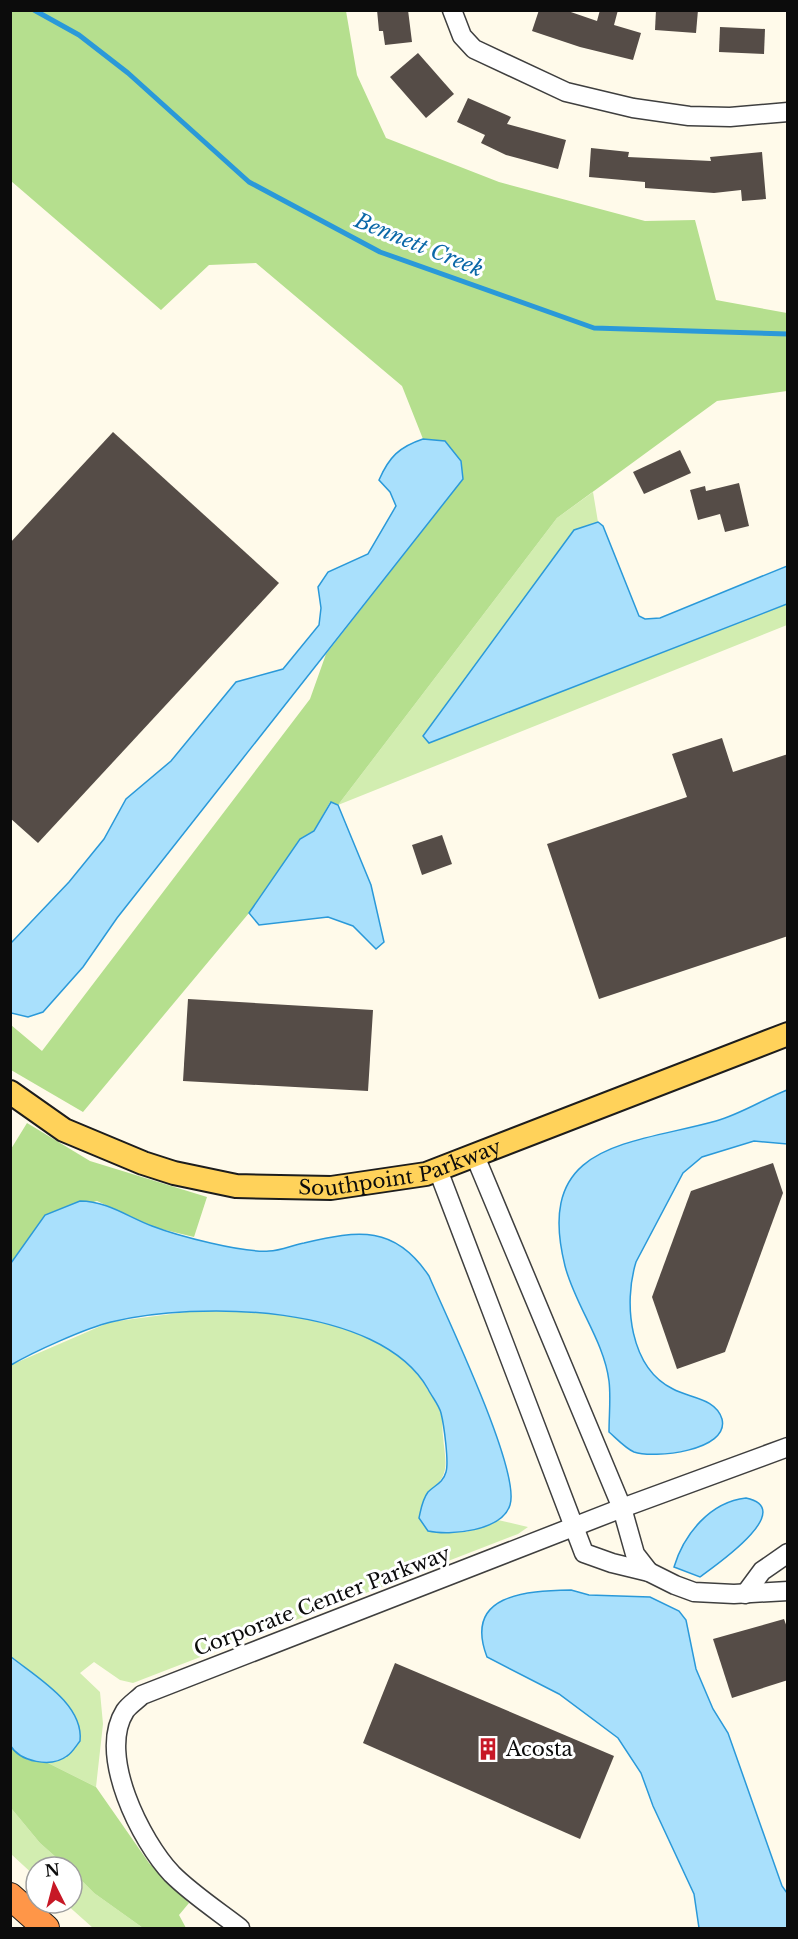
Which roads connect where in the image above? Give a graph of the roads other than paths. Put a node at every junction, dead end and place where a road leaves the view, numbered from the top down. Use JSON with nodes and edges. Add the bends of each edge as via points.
{"nodes":[{"id":1,"x":452,"y":10,"type":"edge"},
{"id":2,"x":788,"y":112,"type":"edge"},
{"id":3,"x":788,"y":1034,"type":"edge"},
{"id":4,"x":10,"y":1092,"type":"edge"},
{"id":5,"x":475,"y":1156,"type":"junction"},
{"id":6,"x":438,"y":1170,"type":"junction"},
{"id":7,"x":788,"y":1447,"type":"edge"},
{"id":8,"x":622,"y":1508,"type":"junction"},
{"id":9,"x":572,"y":1528,"type":"junction"},
{"id":10,"x":788,"y":1553,"type":"edge"},
{"id":11,"x":649,"y":1572,"type":"junction"},
{"id":12,"x":788,"y":1591,"type":"edge"},
{"id":13,"x":745,"y":1594,"type":"junction"},
{"id":14,"x":10,"y":1896,"type":"edge"},
{"id":15,"x":46,"y":1929,"type":"edge"},
{"id":16,"x":240,"y":1929,"type":"edge"}],
"edges":[{"from":1,"to":2,"type":"street","via":[[462,36],[474,49],[566,92],[689,116]]},
{"from":3,"to":5,"type":"main road","name":"Southpoint Parkway"},
{"from":4,"to":6,"type":"main road","name":"Southpoint Parkway","via":[[64,1130],[94,1144],[174,1173],[236,1186],[331,1188]]},
{"from":5,"to":6,"type":"main road","name":"Southpoint Parkway"},
{"from":5,"to":8,"type":"street"},
{"from":6,"to":9,"type":"street"},
{"from":7,"to":8,"type":"street","name":"Corporate Center Parkway"},
{"from":8,"to":9,"type":"street","name":"Corporate Center Parkway"},
{"from":8,"to":11,"type":"street","via":[[635,1554]]},
{"from":9,"to":11,"type":"street","via":[[584,1553]]},
{"from":9,"to":16,"type":"street","name":"Corporate Center Parkway","via":[[142,1695],[125,1711],[117,1738],[118,1768],[146,1839],[172,1874]]},
{"from":10,"to":13,"type":"street","via":[[762,1571]]},
{"from":11,"to":13,"type":"street","via":[[694,1592]]},
{"from":12,"to":13,"type":"street"},
{"from":14,"to":15,"type":"highway"}]}
